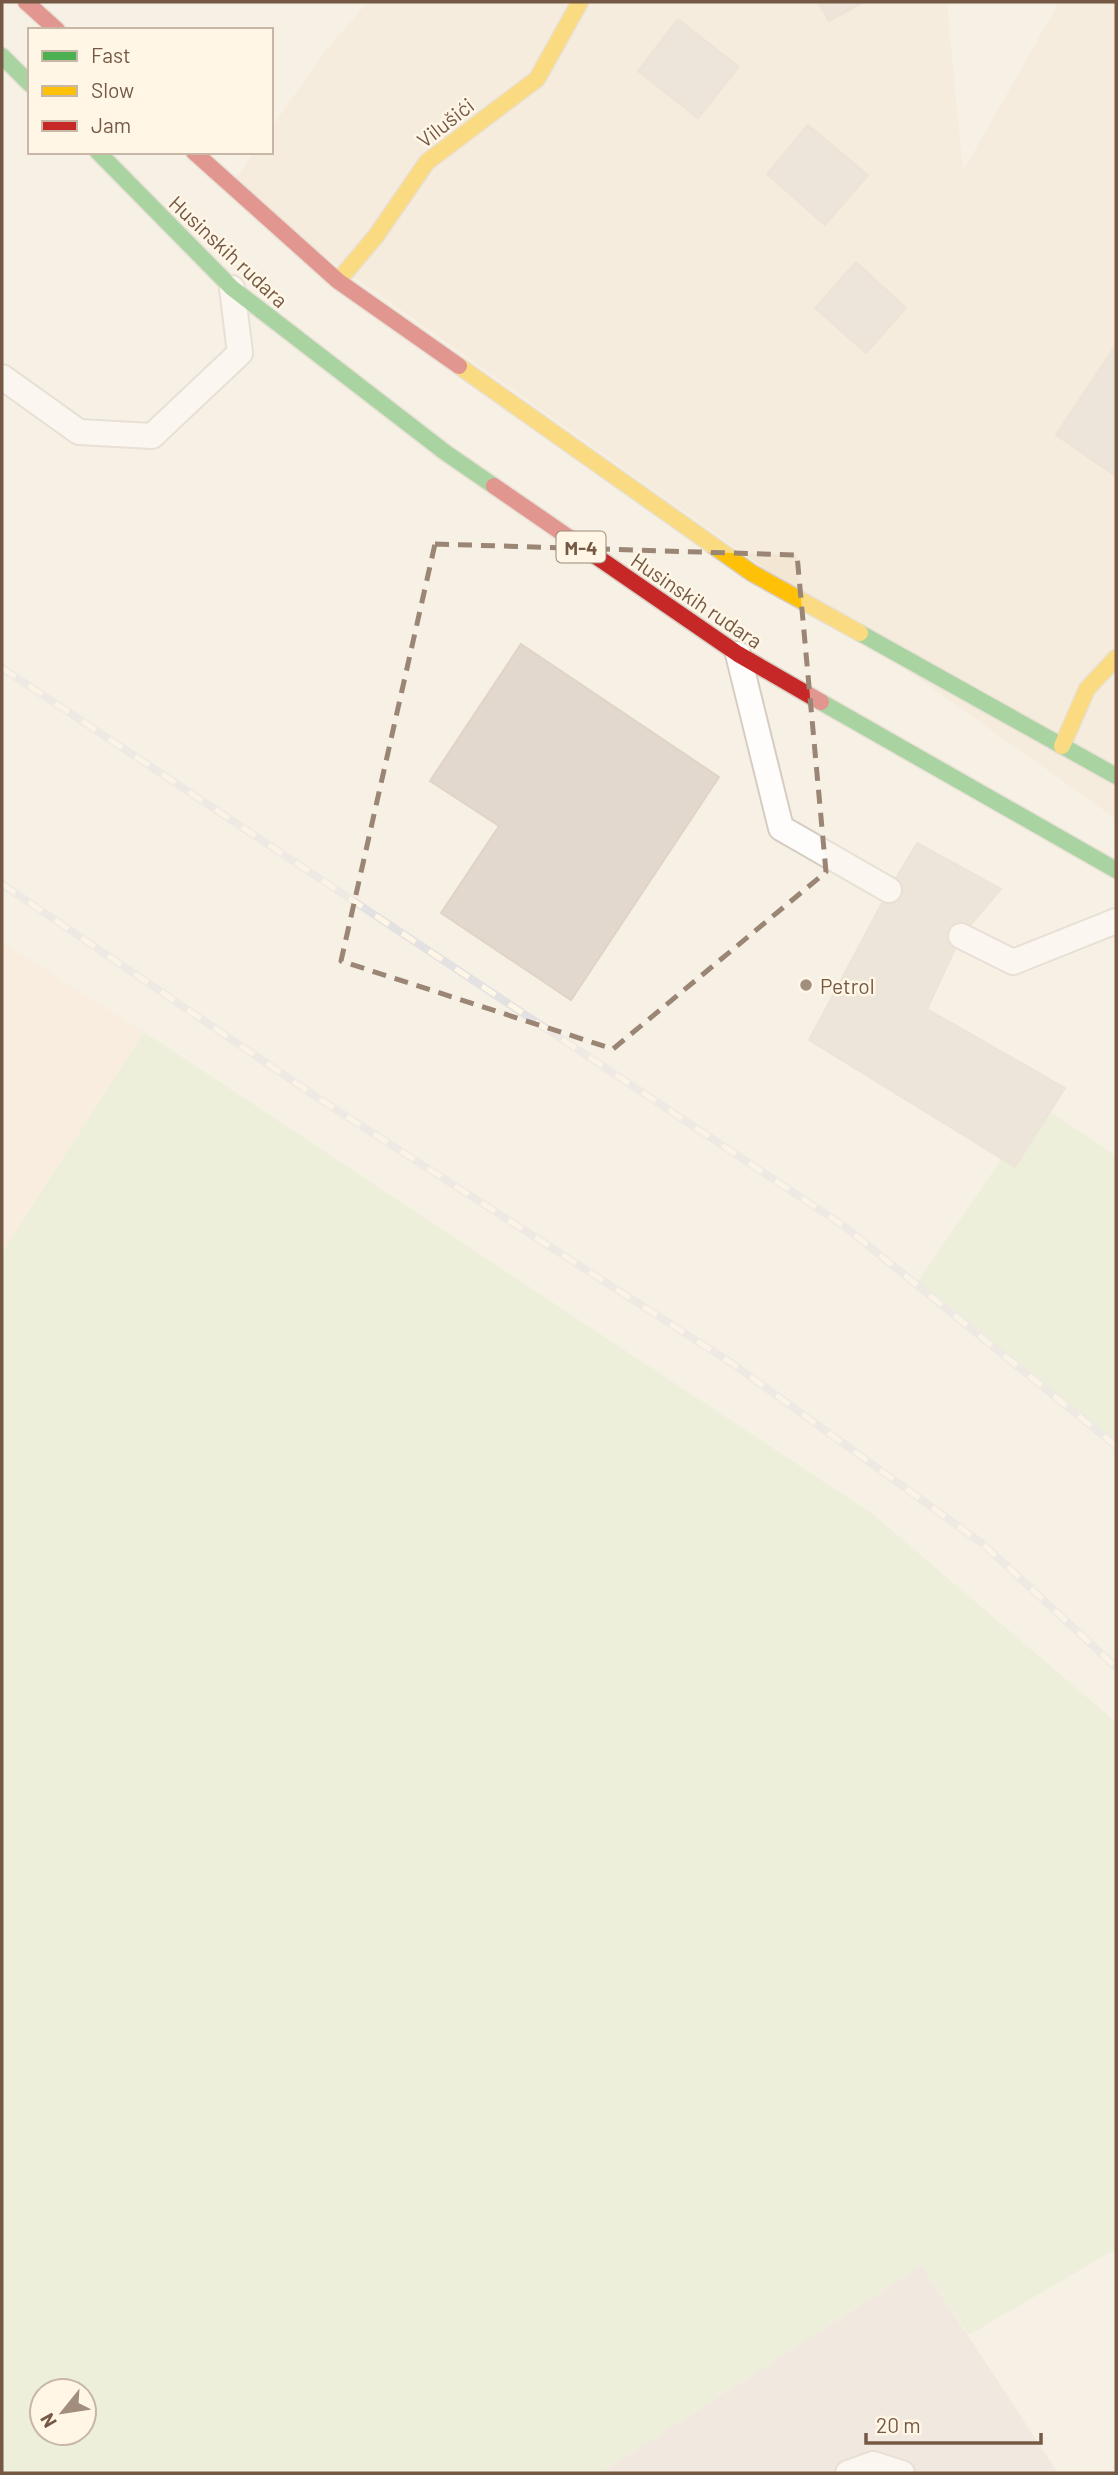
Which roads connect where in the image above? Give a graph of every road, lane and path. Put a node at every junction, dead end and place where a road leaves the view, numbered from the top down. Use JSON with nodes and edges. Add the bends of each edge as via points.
{"nodes":[{"id":1,"x":26,"y":2,"type":"edge"},
{"id":2,"x":580,"y":2,"type":"edge"},
{"id":3,"x":55,"y":28,"type":"edge"},
{"id":4,"x":2,"y":56,"type":"edge"},
{"id":5,"x":28,"y":82,"type":"edge"},
{"id":6,"x":100,"y":154,"type":"edge"},
{"id":7,"x":196,"y":154,"type":"edge"},
{"id":8,"x":338,"y":281,"type":"junction"},
{"id":9,"x":232,"y":288,"type":"junction"},
{"id":10,"x":2,"y":377,"type":"edge"},
{"id":11,"x":738,"y":654,"type":"junction"},
{"id":12,"x":1116,"y":657,"type":"edge"},
{"id":13,"x":1062,"y":746,"type":"junction"},
{"id":14,"x":1116,"y":776,"type":"edge"},
{"id":15,"x":1116,"y":870,"type":"edge"},
{"id":16,"x":889,"y":890,"type":"dead end"},
{"id":17,"x":1116,"y":921,"type":"edge"},
{"id":18,"x":961,"y":936,"type":"dead end"},
{"id":19,"x":848,"y":2473,"type":"edge"},
{"id":20,"x":902,"y":2473,"type":"edge"}],
"edges":[{"from":1,"to":3,"type":"main road"},
{"from":2,"to":8,"type":"main road","name":"Vilušići","via":[[537,79],[426,162],[376,236]]},
{"from":4,"to":5,"type":"main road"},
{"from":6,"to":9,"type":"main road","name":"Husinskih rudara","number":"M-4"},
{"from":7,"to":8,"type":"main road"},
{"from":8,"to":13,"type":"main road","via":[[752,573]]},
{"from":9,"to":10,"type":"lane","via":[[240,353],[152,436],[79,432]]},
{"from":9,"to":11,"type":"main road","name":"Husinskih rudara","number":"M-4","via":[[446,453]]},
{"from":11,"to":15,"type":"main road","name":"Husinskih rudara","number":"M-4"},
{"from":11,"to":16,"type":"lane","via":[[781,828]]},
{"from":12,"to":13,"type":"main road","via":[[1087,690]]},
{"from":13,"to":14,"type":"main road"},
{"from":17,"to":18,"type":"lane","via":[[1013,962]]},
{"from":19,"to":20,"type":"lane","via":[[873,2464]]}]}
